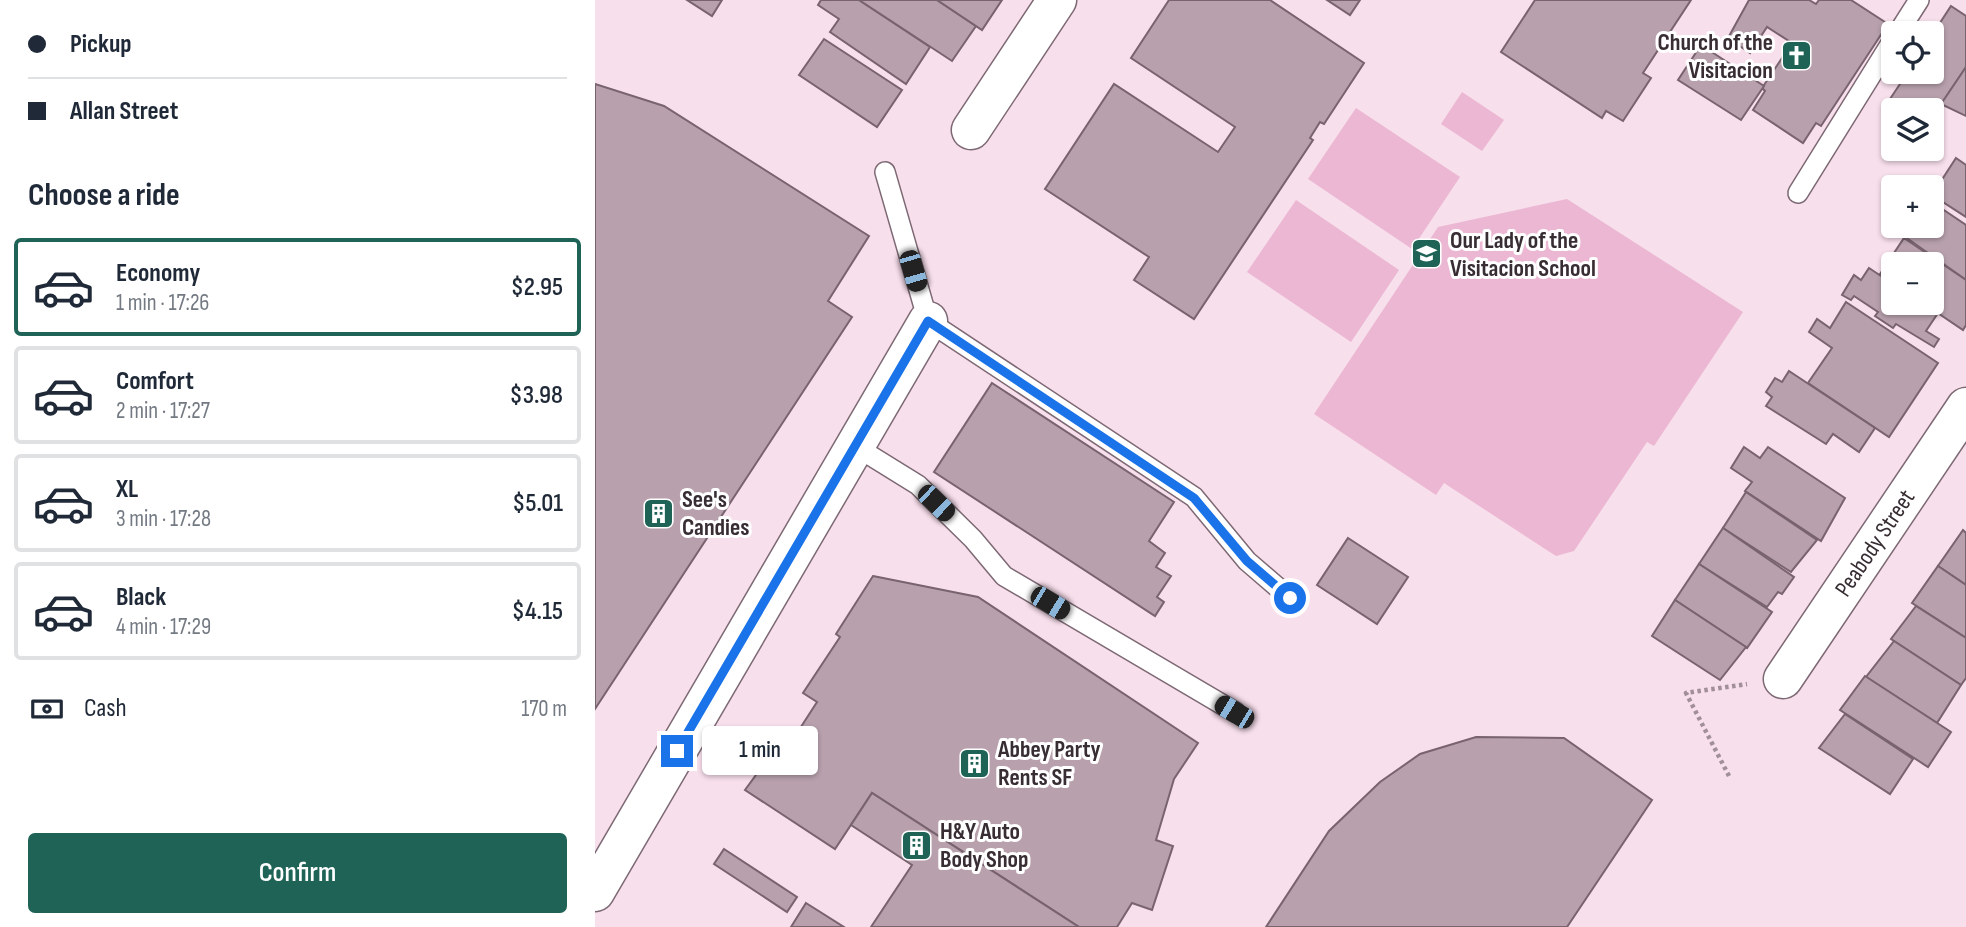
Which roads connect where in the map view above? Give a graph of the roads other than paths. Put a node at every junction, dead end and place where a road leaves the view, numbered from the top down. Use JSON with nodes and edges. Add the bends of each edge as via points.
{"nodes":[{"id":1,"x":1058,"y":0,"type":"edge"},
{"id":2,"x":1919,"y":0,"type":"edge"},
{"id":3,"x":1906,"y":21,"type":"edge"},
{"id":4,"x":1881,"y":59,"type":"edge"},
{"id":5,"x":971,"y":130,"type":"dead end"},
{"id":6,"x":885,"y":172,"type":"dead end"},
{"id":7,"x":1798,"y":193,"type":"dead end"},
{"id":8,"x":928,"y":321,"type":"junction"},
{"id":9,"x":1966,"y":407,"type":"edge"},
{"id":10,"x":855,"y":446,"type":"junction"},
{"id":11,"x":1290,"y":598,"type":"dead end"},
{"id":12,"x":1783,"y":679,"type":"road end"},
{"id":13,"x":1234,"y":712,"type":"dead end"},
{"id":14,"x":595,"y":892,"type":"edge"}],
"edges":[{"from":1,"to":5,"type":"street"},
{"from":2,"to":3,"type":"lane"},
{"from":4,"to":7,"type":"lane"},
{"from":6,"to":8,"type":"lane"},
{"from":8,"to":10,"type":"street"},
{"from":8,"to":11,"type":"lane","via":[[1194,498],[1247,561]]},
{"from":9,"to":12,"type":"street","name":"Peabody Street"},
{"from":10,"to":13,"type":"lane","via":[[918,485],[974,539],[1004,576]]},
{"from":10,"to":14,"type":"street"}]}
